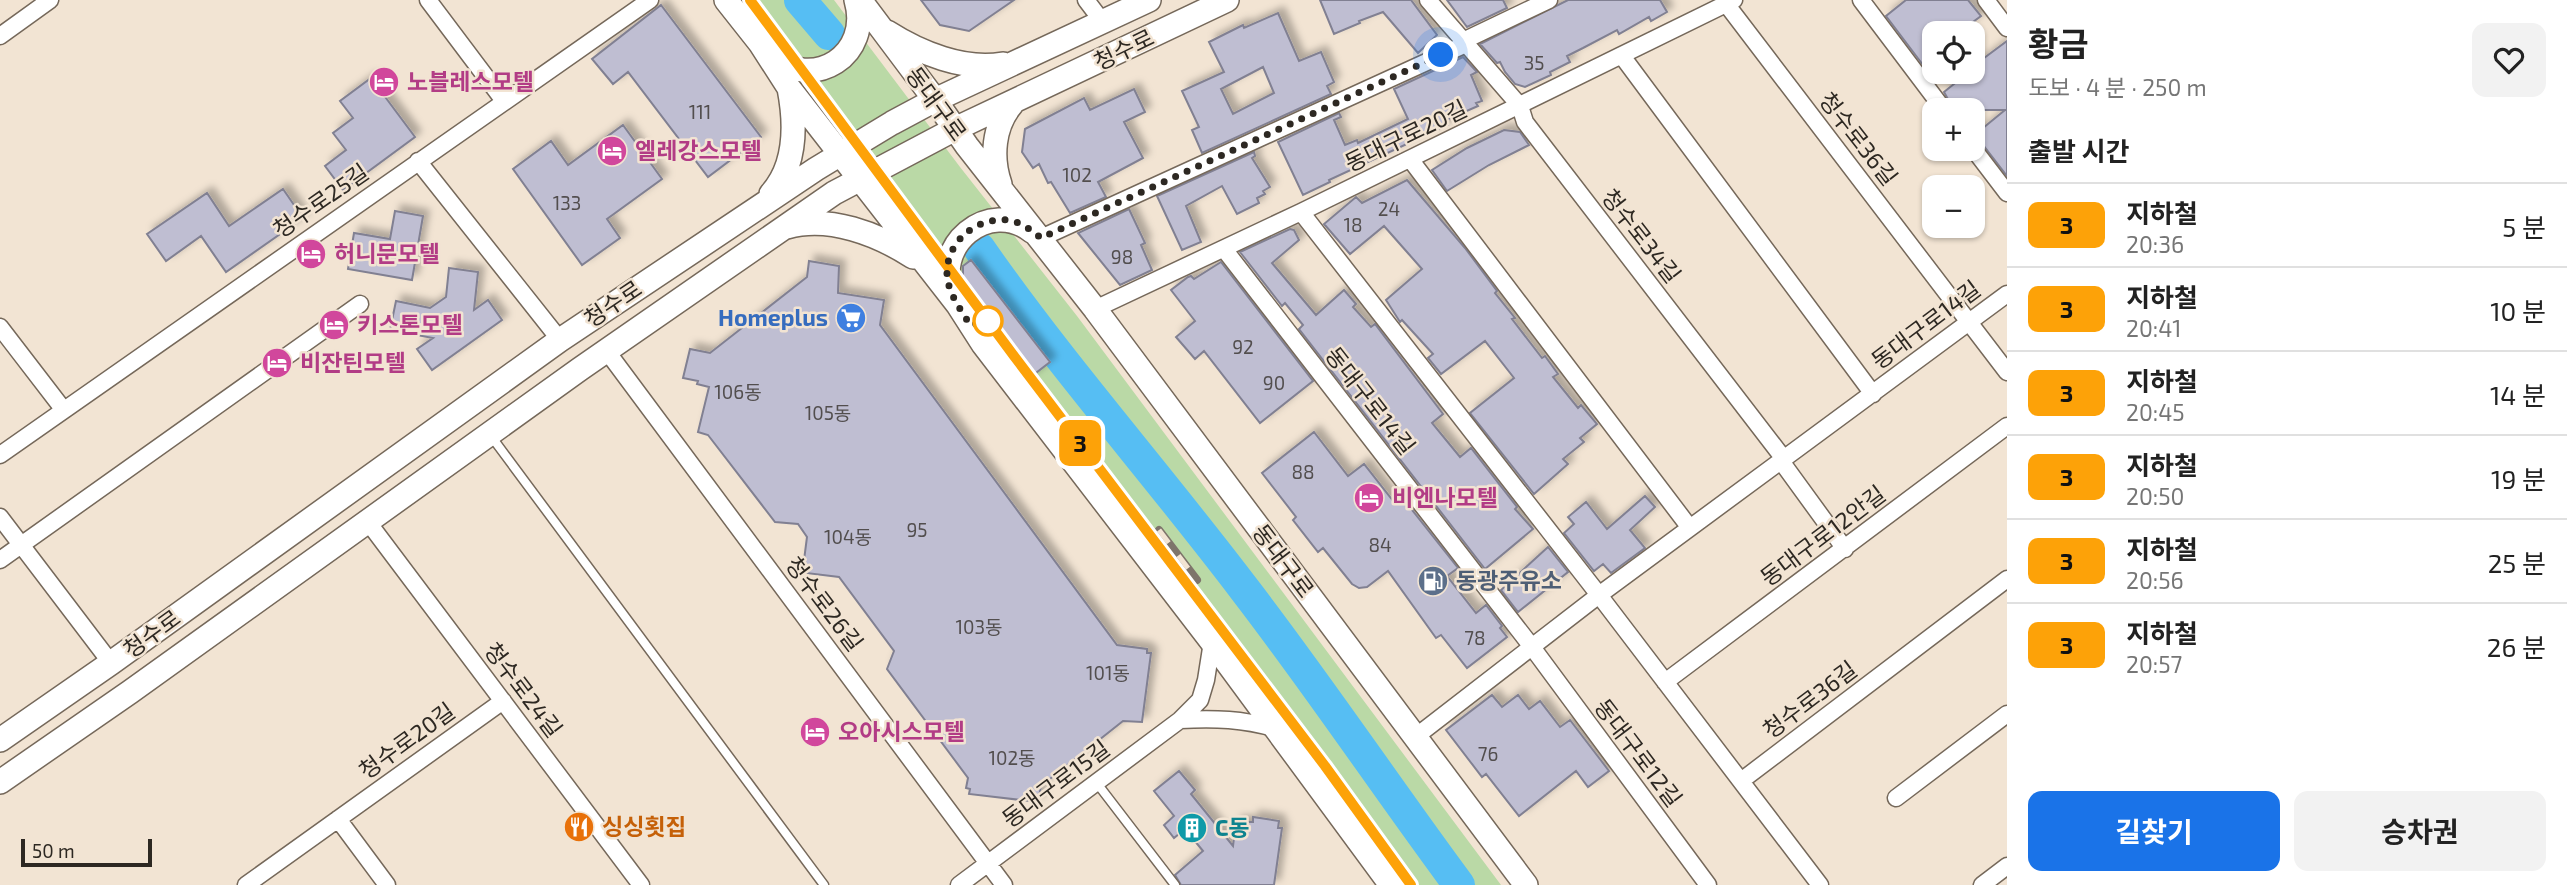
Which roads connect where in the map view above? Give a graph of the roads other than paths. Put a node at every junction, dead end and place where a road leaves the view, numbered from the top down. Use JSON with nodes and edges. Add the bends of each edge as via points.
{"nodes":[{"id":1,"x":50,"y":0,"type":"edge"},
{"id":2,"x":428,"y":0,"type":"edge"},
{"id":3,"x":650,"y":0,"type":"edge"},
{"id":4,"x":726,"y":0,"type":"edge"},
{"id":5,"x":858,"y":0,"type":"edge"},
{"id":6,"x":1086,"y":0,"type":"edge"},
{"id":7,"x":1149,"y":0,"type":"edge"},
{"id":8,"x":1227,"y":0,"type":"edge"},
{"id":9,"x":1428,"y":0,"type":"edge"},
{"id":10,"x":1549,"y":0,"type":"edge"},
{"id":11,"x":1861,"y":0,"type":"edge"},
{"id":12,"x":1986,"y":0,"type":"edge"},
{"id":13,"x":1729,"y":2,"type":"edge"},
{"id":14,"x":1102,"y":21,"type":"junction"},
{"id":15,"x":879,"y":26,"type":"junction"},
{"id":16,"x":2007,"y":28,"type":"edge"},
{"id":17,"x":0,"y":36,"type":"edge"},
{"id":18,"x":760,"y":43,"type":"junction"},
{"id":19,"x":1465,"y":43,"type":"junction"},
{"id":20,"x":1622,"y":56,"type":"junction"},
{"id":21,"x":1023,"y":60,"type":"junction"},
{"id":22,"x":789,"y":88,"type":"junction"},
{"id":23,"x":1935,"y":98,"type":"edge"},
{"id":24,"x":935,"y":100,"type":"junction"},
{"id":25,"x":504,"y":101,"type":"junction"},
{"id":26,"x":1012,"y":104,"type":"junction"},
{"id":27,"x":1520,"y":106,"type":"junction"},
{"id":28,"x":955,"y":129,"type":"junction"},
{"id":29,"x":841,"y":153,"type":"junction"},
{"id":30,"x":1410,"y":159,"type":"junction"},
{"id":31,"x":418,"y":161,"type":"junction"},
{"id":32,"x":1983,"y":161,"type":"edge"},
{"id":33,"x":861,"y":177,"type":"junction"},
{"id":34,"x":1002,"y":191,"type":"junction"},
{"id":35,"x":2007,"y":193,"type":"edge"},
{"id":36,"x":761,"y":206,"type":"junction"},
{"id":37,"x":1301,"y":212,"type":"junction"},
{"id":38,"x":787,"y":227,"type":"junction"},
{"id":39,"x":1041,"y":238,"type":"junction"},
{"id":40,"x":1224,"y":248,"type":"junction"},
{"id":41,"x":931,"y":273,"type":"junction"},
{"id":42,"x":2007,"y":294,"type":"edge"},
{"id":43,"x":360,"y":304,"type":"dead end"},
{"id":44,"x":958,"y":305,"type":"junction"},
{"id":45,"x":1095,"y":309,"type":"junction"},
{"id":46,"x":1970,"y":322,"type":"junction"},
{"id":47,"x":0,"y":327,"type":"edge"},
{"id":48,"x":561,"y":340,"type":"junction"},
{"id":49,"x":606,"y":351,"type":"junction"},
{"id":50,"x":2007,"y":372,"type":"edge"},
{"id":51,"x":1872,"y":394,"type":"junction"},
{"id":52,"x":63,"y":409,"type":"junction"},
{"id":53,"x":2007,"y":426,"type":"edge"},
{"id":54,"x":489,"y":433,"type":"junction"},
{"id":55,"x":0,"y":455,"type":"edge"},
{"id":56,"x":1782,"y":460,"type":"junction"},
{"id":57,"x":0,"y":517,"type":"edge"},
{"id":58,"x":368,"y":522,"type":"junction"},
{"id":59,"x":1690,"y":528,"type":"junction"},
{"id":60,"x":21,"y":545,"type":"junction"},
{"id":61,"x":1844,"y":549,"type":"junction"},
{"id":62,"x":0,"y":560,"type":"edge"},
{"id":63,"x":2007,"y":579,"type":"edge"},
{"id":64,"x":1599,"y":595,"type":"junction"},
{"id":65,"x":1212,"y":642,"type":"junction"},
{"id":66,"x":1532,"y":647,"type":"junction"},
{"id":67,"x":111,"y":663,"type":"junction"},
{"id":68,"x":1665,"y":682,"type":"junction"},
{"id":69,"x":503,"y":701,"type":"junction"},
{"id":70,"x":2007,"y":714,"type":"edge"},
{"id":71,"x":1180,"y":720,"type":"junction"},
{"id":72,"x":1277,"y":729,"type":"junction"},
{"id":73,"x":1414,"y":738,"type":"junction"},
{"id":74,"x":0,"y":740,"type":"edge"},
{"id":75,"x":1741,"y":781,"type":"junction"},
{"id":76,"x":0,"y":782,"type":"edge"},
{"id":77,"x":1096,"y":782,"type":"junction"},
{"id":78,"x":1896,"y":797,"type":"dead end"},
{"id":79,"x":338,"y":819,"type":"junction"},
{"id":80,"x":988,"y":863,"type":"junction"},
{"id":81,"x":2007,"y":866,"type":"edge"},
{"id":82,"x":251,"y":884,"type":"edge"},
{"id":83,"x":387,"y":885,"type":"edge"},
{"id":84,"x":641,"y":885,"type":"edge"},
{"id":85,"x":824,"y":885,"type":"edge"},
{"id":86,"x":959,"y":885,"type":"edge"},
{"id":87,"x":1004,"y":885,"type":"edge"},
{"id":88,"x":1175,"y":885,"type":"edge"},
{"id":89,"x":1391,"y":885,"type":"edge"},
{"id":90,"x":1526,"y":885,"type":"edge"},
{"id":91,"x":1708,"y":885,"type":"edge"},
{"id":92,"x":1820,"y":885,"type":"edge"},
{"id":93,"x":1982,"y":885,"type":"edge"}],
"edges":[{"from":1,"to":17,"type":"street"},
{"from":2,"to":25,"type":"street"},
{"from":3,"to":25,"type":"street"},
{"from":4,"to":18,"type":"main road"},
{"from":5,"to":15,"type":"main road","name":"동대구로"},
{"from":5,"to":18,"type":"main road","via":[[855,40],[836,62],[822,69],[786,67]]},
{"from":6,"to":14,"type":"street"},
{"from":7,"to":14,"type":"main road","name":"청수로"},
{"from":8,"to":26,"type":"main road","name":"청수로"},
{"from":9,"to":19,"type":"street","name":"청수로34길"},
{"from":10,"to":19,"type":"street"},
{"from":11,"to":23,"type":"street"},
{"from":12,"to":16,"type":"street"},
{"from":13,"to":20,"type":"street","name":"동대구로20길"},
{"from":13,"to":46,"type":"street","name":"청수로36길"},
{"from":14,"to":21,"type":"main road","name":"청수로"},
{"from":15,"to":21,"type":"main road","via":[[927,52],[965,64],[985,67]]},
{"from":15,"to":24,"type":"main road","name":"동대구로"},
{"from":18,"to":22,"type":"main road"},
{"from":19,"to":27,"type":"street","name":"청수로34길"},
{"from":19,"to":39,"type":"street"},
{"from":20,"to":27,"type":"street","name":"동대구로20길"},
{"from":20,"to":51,"type":"street","name":"동대구로14길"},
{"from":21,"to":24,"type":"main road","name":"청수로"},
{"from":22,"to":29,"type":"main road"},
{"from":22,"to":36,"type":"main road","via":[[793,133],[788,165],[782,182]]},
{"from":24,"to":28,"type":"main road","name":"동대구로"},
{"from":24,"to":29,"type":"main road","name":"청수로"},
{"from":25,"to":31,"type":"street","name":"청수로25길"},
{"from":26,"to":28,"type":"main road","name":"청수로"},
{"from":26,"to":34,"type":"main road","via":[[995,147]]},
{"from":27,"to":30,"type":"street","name":"동대구로20길"},
{"from":27,"to":56,"type":"street","name":"청수로34길","via":[[1525,122]]},
{"from":28,"to":33,"type":"main road","name":"청수로"},
{"from":28,"to":34,"type":"main road","name":"동대구로"},
{"from":29,"to":33,"type":"main road"},
{"from":29,"to":36,"type":"main road","name":"청수로"},
{"from":30,"to":37,"type":"street","name":"동대구로20길"},
{"from":30,"to":59,"type":"street"},
{"from":31,"to":48,"type":"street"},
{"from":31,"to":52,"type":"street","name":"청수로25길"},
{"from":32,"to":35,"type":"street"},
{"from":33,"to":38,"type":"main road","name":"청수로"},
{"from":33,"to":41,"type":"main road"},
{"from":34,"to":39,"type":"main road","name":"동대구로"},
{"from":36,"to":48,"type":"main road","name":"청수로"},
{"from":37,"to":40,"type":"street","name":"동대구로20길"},
{"from":37,"to":64,"type":"street"},
{"from":38,"to":41,"type":"main road","via":[[802,223],[867,233],[901,250]]},
{"from":38,"to":49,"type":"main road","name":"청수로"},
{"from":39,"to":44,"type":"main road","via":[[1010,220],[975,226],[960,238],[947,271]]},
{"from":39,"to":45,"type":"main road","name":"동대구로"},
{"from":40,"to":45,"type":"street","name":"동대구로20길"},
{"from":40,"to":66,"type":"street","name":"동대구로14길"},
{"from":41,"to":44,"type":"main road"},
{"from":42,"to":46,"type":"street","name":"동대구로14길"},
{"from":43,"to":60,"type":"street"},
{"from":44,"to":65,"type":"main road","via":[[983,344]]},
{"from":45,"to":73,"type":"main road","name":"동대구로"},
{"from":46,"to":50,"type":"street","name":"청수로36길"},
{"from":46,"to":51,"type":"street","name":"동대구로14길"},
{"from":47,"to":52,"type":"street"},
{"from":48,"to":67,"type":"main road","name":"청수로"},
{"from":49,"to":54,"type":"main road","name":"청수로"},
{"from":49,"to":80,"type":"street","name":"청수로26길"},
{"from":51,"to":56,"type":"street","name":"동대구로14길"},
{"from":52,"to":55,"type":"street","name":"청수로25길"},
{"from":53,"to":61,"type":"street","name":"동대구로12안길"},
{"from":54,"to":58,"type":"main road","name":"청수로"},
{"from":54,"to":85,"type":"lane"},
{"from":56,"to":59,"type":"street","name":"동대구로14길"},
{"from":56,"to":61,"type":"street"},
{"from":57,"to":60,"type":"street","name":"청수로"},
{"from":58,"to":69,"type":"street","name":"청수로24길"},
{"from":58,"to":76,"type":"main road","name":"청수로"},
{"from":59,"to":64,"type":"street","name":"동대구로14길"},
{"from":60,"to":62,"type":"street"},
{"from":60,"to":67,"type":"street","name":"청수로"},
{"from":61,"to":68,"type":"street","name":"동대구로12안길"},
{"from":63,"to":75,"type":"street","name":"청수로36길"},
{"from":64,"to":66,"type":"street","name":"동대구로14길"},
{"from":64,"to":68,"type":"street"},
{"from":65,"to":71,"type":"street","name":"동대구로15길","via":[[1200,701]]},
{"from":65,"to":72,"type":"main road"},
{"from":66,"to":73,"type":"street","name":"동대구로14길"},
{"from":66,"to":91,"type":"street","name":"동대구로12길"},
{"from":67,"to":74,"type":"main road","name":"청수로"},
{"from":68,"to":75,"type":"street"},
{"from":69,"to":79,"type":"street","name":"청수로20길"},
{"from":69,"to":84,"type":"street","name":"청수로24길"},
{"from":70,"to":78,"type":"street"},
{"from":71,"to":72,"type":"street","via":[[1219,717]]},
{"from":71,"to":77,"type":"street","name":"동대구로15길"},
{"from":72,"to":89,"type":"main road"},
{"from":73,"to":90,"type":"main road","name":"동대구로"},
{"from":75,"to":92,"type":"street"},
{"from":77,"to":80,"type":"street","name":"동대구로15길"},
{"from":77,"to":88,"type":"lane"},
{"from":79,"to":82,"type":"street","name":"청수로20길"},
{"from":79,"to":83,"type":"street"},
{"from":80,"to":86,"type":"street","name":"동대구로15길"},
{"from":80,"to":87,"type":"street","name":"청수로26길"},
{"from":81,"to":93,"type":"street"}]}
